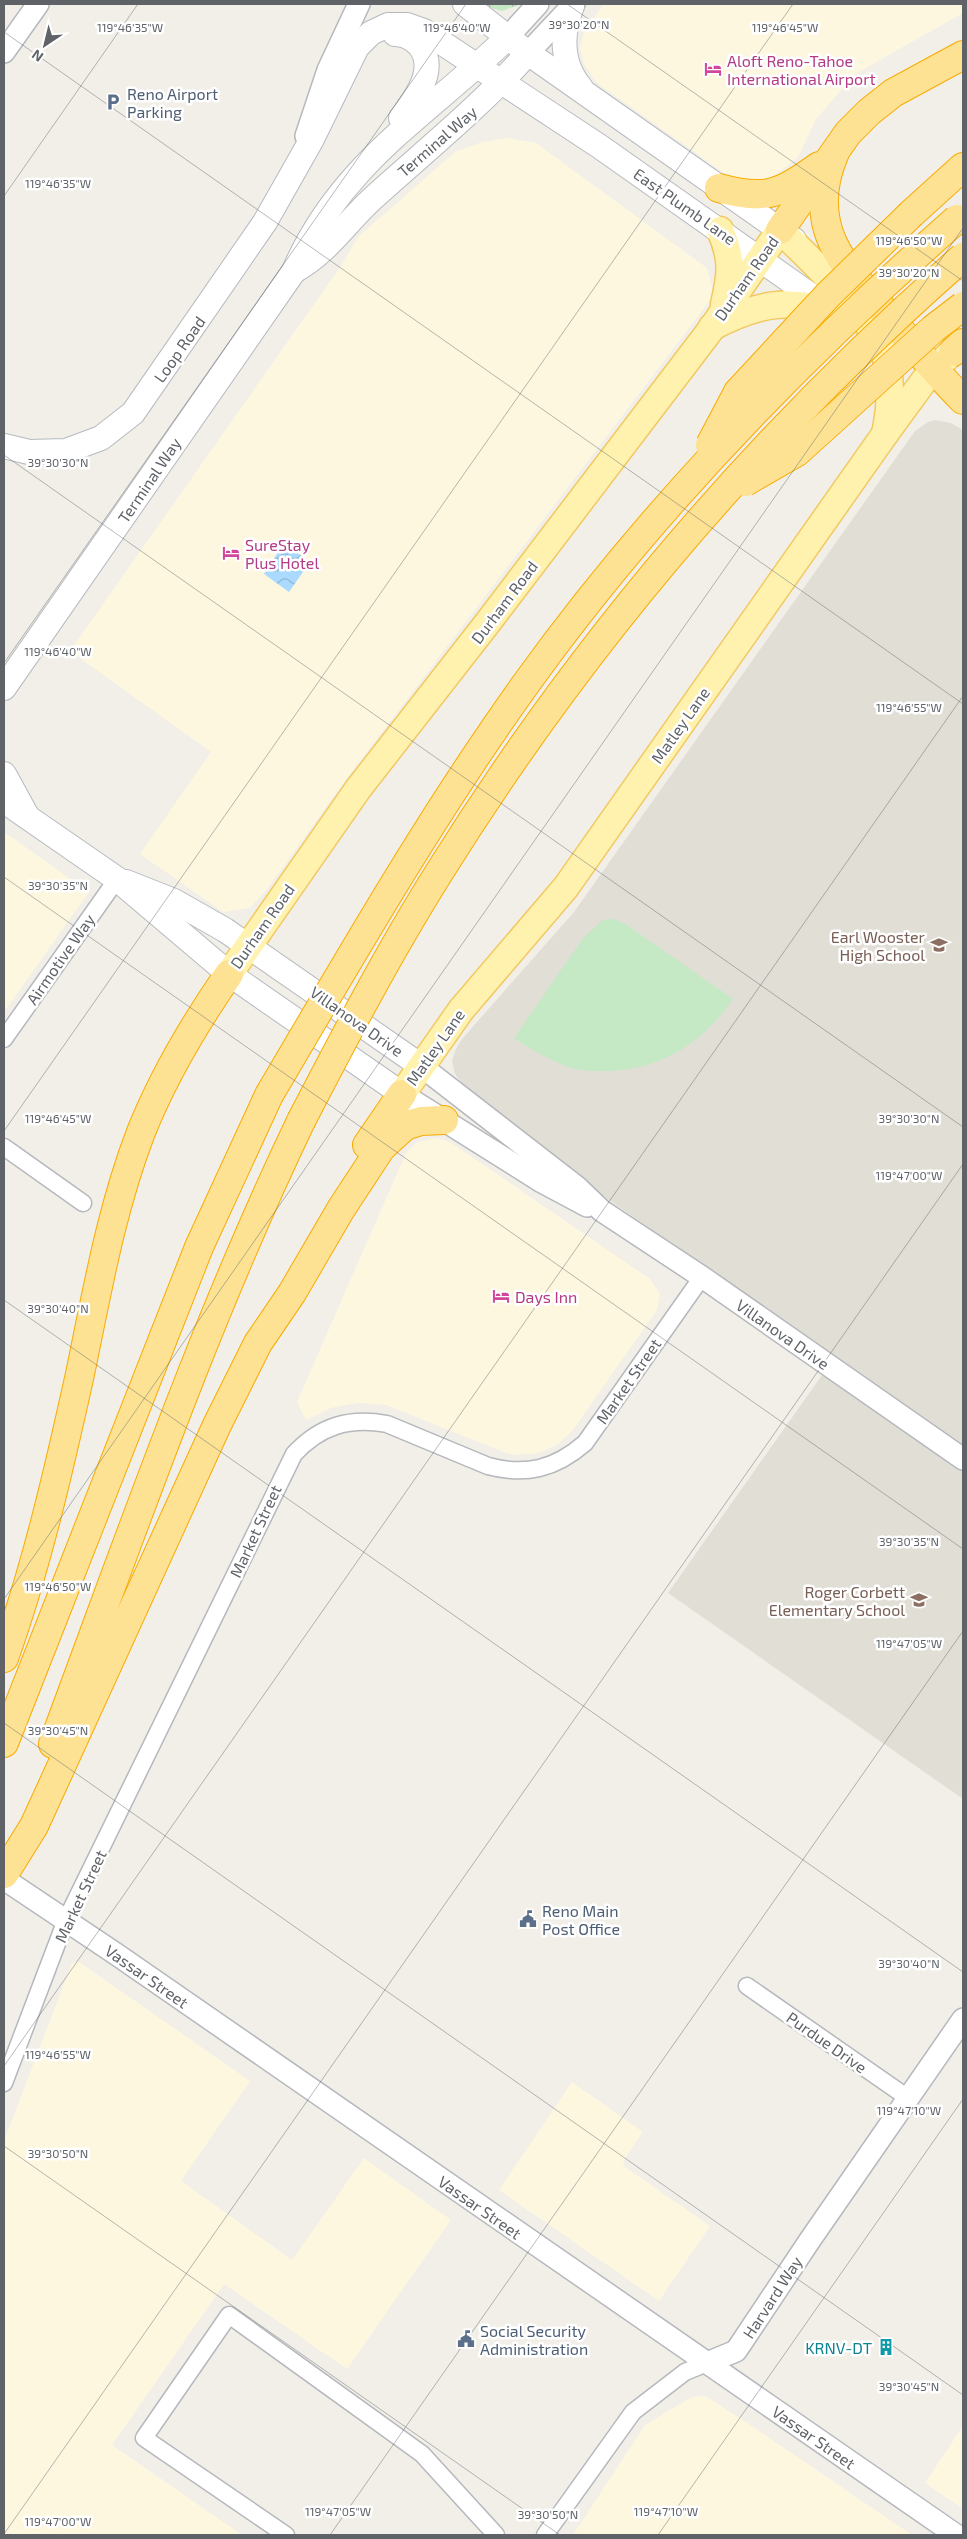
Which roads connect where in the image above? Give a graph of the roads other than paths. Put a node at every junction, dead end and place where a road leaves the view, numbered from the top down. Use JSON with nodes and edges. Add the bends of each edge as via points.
{"nodes":[{"id":1,"x":38,"y":4,"type":"edge"},
{"id":2,"x":359,"y":4,"type":"edge"},
{"id":3,"x":465,"y":4,"type":"edge"},
{"id":4,"x":538,"y":4,"type":"edge"},
{"id":5,"x":573,"y":5,"type":"edge"},
{"id":6,"x":507,"y":38,"type":"junction"},
{"id":7,"x":4,"y":52,"type":"edge"},
{"id":8,"x":528,"y":53,"type":"junction"},
{"id":9,"x":963,"y":55,"type":"edge"},
{"id":10,"x":352,"y":56,"type":"junction"},
{"id":11,"x":477,"y":66,"type":"junction"},
{"id":12,"x":502,"y":82,"type":"junction"},
{"id":13,"x":586,"y":94,"type":"junction"},
{"id":14,"x":834,"y":154,"type":"junction"},
{"id":15,"x":371,"y":158,"type":"junction"},
{"id":16,"x":299,"y":163,"type":"junction"},
{"id":17,"x":963,"y":167,"type":"edge"},
{"id":18,"x":719,"y":188,"type":"junction"},
{"id":19,"x":960,"y":217,"type":"edge"},
{"id":20,"x":720,"y":230,"type":"junction"},
{"id":21,"x":780,"y":230,"type":"junction"},
{"id":22,"x":963,"y":257,"type":"edge"},
{"id":23,"x":760,"y":259,"type":"junction"},
{"id":24,"x":294,"y":271,"type":"junction"},
{"id":25,"x":865,"y":305,"type":"junction"},
{"id":26,"x":963,"y":306,"type":"edge"},
{"id":27,"x":831,"y":310,"type":"junction"},
{"id":28,"x":717,"y":321,"type":"junction"},
{"id":29,"x":890,"y":338,"type":"junction"},
{"id":30,"x":950,"y":360,"type":"edge"},
{"id":31,"x":963,"y":401,"type":"edge"},
{"id":32,"x":885,"y":434,"type":"junction"},
{"id":33,"x":4,"y":446,"type":"edge"},
{"id":34,"x":692,"y":479,"type":"junction"},
{"id":35,"x":724,"y":494,"type":"junction"},
{"id":36,"x":4,"y":688,"type":"edge"},
{"id":37,"x":4,"y":774,"type":"edge"},
{"id":38,"x":4,"y":801,"type":"edge"},
{"id":39,"x":28,"y":818,"type":"junction"},
{"id":40,"x":117,"y":880,"type":"junction"},
{"id":41,"x":249,"y":945,"type":"junction"},
{"id":42,"x":229,"y":974,"type":"junction"},
{"id":43,"x":4,"y":1038,"type":"edge"},
{"id":44,"x":421,"y":1066,"type":"junction"},
{"id":45,"x":402,"y":1094,"type":"junction"},
{"id":46,"x":444,"y":1120,"type":"junction"},
{"id":47,"x":4,"y":1147,"type":"edge"},
{"id":48,"x":83,"y":1203,"type":"dead end"},
{"id":49,"x":602,"y":1212,"type":"junction"},
{"id":50,"x":702,"y":1277,"type":"junction"},
{"id":51,"x":258,"y":1343,"type":"junction"},
{"id":52,"x":963,"y":1459,"type":"edge"},
{"id":53,"x":4,"y":1658,"type":"edge"},
{"id":54,"x":4,"y":1743,"type":"edge"},
{"id":55,"x":29,"y":1823,"type":"junction"},
{"id":56,"x":4,"y":1875,"type":"edge"},
{"id":57,"x":4,"y":1879,"type":"edge"},
{"id":58,"x":66,"y":1920,"type":"junction"},
{"id":59,"x":747,"y":1986,"type":"dead end"},
{"id":60,"x":963,"y":2019,"type":"edge"},
{"id":61,"x":4,"y":2082,"type":"edge"},
{"id":62,"x":908,"y":2098,"type":"junction"},
{"id":63,"x":707,"y":2363,"type":"junction"},
{"id":64,"x":286,"y":2535,"type":"edge"},
{"id":65,"x":496,"y":2535,"type":"edge"},
{"id":66,"x":545,"y":2535,"type":"edge"},
{"id":67,"x":956,"y":2535,"type":"edge"}],
"edges":[{"from":1,"to":7,"type":"street"},
{"from":2,"to":16,"type":"street","via":[[318,96]]},
{"from":3,"to":6,"type":"main road"},
{"from":4,"to":6,"type":"street","name":"Terminal Way"},
{"from":5,"to":8,"type":"street","name":"Terminal Way"},
{"from":5,"to":13,"type":"main road","via":[[565,26],[564,48],[571,72]]},
{"from":6,"to":8,"type":"main road"},
{"from":6,"to":11,"type":"main road","name":"Terminal Way"},
{"from":8,"to":12,"type":"main road","name":"Terminal Way"},
{"from":8,"to":13,"type":"main road"},
{"from":9,"to":14,"type":"highway","via":[[893,94],[869,112],[848,133]]},
{"from":10,"to":11,"type":"main road","name":"East Plumb Lane","via":[[371,33],[388,26],[407,25],[424,31]]},
{"from":10,"to":15,"type":"main road","via":[[369,42],[397,34],[415,42],[426,60],[425,77],[418,93]]},
{"from":10,"to":16,"type":"main road","name":"Loop Road"},
{"from":11,"to":12,"type":"main road","name":"East Plumb Lane"},
{"from":11,"to":15,"type":"main road","name":"Terminal Way"},
{"from":12,"to":20,"type":"main road","name":"East Plumb Lane"},
{"from":12,"to":24,"type":"main road","name":"Terminal Way","via":[[371,200],[320,255]]},
{"from":13,"to":18,"type":"main road"},
{"from":14,"to":18,"type":"highway","via":[[801,179],[768,194],[755,196]]},
{"from":14,"to":21,"type":"highway"},
{"from":14,"to":25,"type":"highway","via":[[824,189],[826,223]]},
{"from":15,"to":24,"type":"main road","name":"Terminal Way","via":[[323,215]]},
{"from":16,"to":33,"type":"main road","name":"Loop Road","via":[[250,246],[141,403],[123,423],[101,438],[66,451],[29,452]]},
{"from":17,"to":34,"type":"highway","bridge":true,"via":[[828,295],[738,392]]},
{"from":18,"to":21,"type":"main road"},
{"from":19,"to":34,"type":"highway","bridge":true,"via":[[855,311]]},
{"from":20,"to":23,"type":"main road","name":"East Plumb Lane"},
{"from":20,"to":28,"type":"main road","via":[[728,249],[730,278]]},
{"from":21,"to":23,"type":"main road","name":"Durham Road"},
{"from":21,"to":25,"type":"main road"},
{"from":22,"to":35,"type":"highway","bridge":true,"via":[[832,379]]},
{"from":23,"to":27,"type":"main road","name":"East Plumb Lane"},
{"from":23,"to":28,"type":"main road","name":"Durham Road"},
{"from":24,"to":36,"type":"main road","name":"Terminal Way"},
{"from":25,"to":27,"type":"main road"},
{"from":25,"to":29,"type":"highway"},
{"from":25,"to":30,"type":"main road"},
{"from":26,"to":35,"type":"highway","bridge":true,"via":[[933,329],[797,452]]},
{"from":27,"to":28,"type":"main road","via":[[788,303],[762,306]]},
{"from":27,"to":29,"type":"main road","name":"East Plumb Lane"},
{"from":28,"to":41,"type":"main road","name":"Durham Road","via":[[358,789]]},
{"from":29,"to":30,"type":"highway"},
{"from":29,"to":32,"type":"main road","via":[[887,360],[890,395]]},
{"from":30,"to":31,"type":"highway"},
{"from":30,"to":32,"type":"main road","name":"Matley Lane"},
{"from":32,"to":44,"type":"main road","name":"Matley Lane","via":[[566,887],[461,1010]]},
{"from":34,"to":54,"type":"highway","bridge":true,"via":[[588,602],[433,820],[269,1095],[199,1247]]},
{"from":35,"to":55,"type":"highway","bridge":true,"via":[[619,616],[501,777],[400,937],[351,1025],[261,1205],[222,1297]]},
{"from":37,"to":39,"type":"main road"},
{"from":38,"to":39,"type":"main road","name":"Villanova Drive"},
{"from":39,"to":40,"type":"main road","name":"Villanova Drive"},
{"from":40,"to":41,"type":"main road","name":"Villanova Drive","via":[[174,901]]},
{"from":40,"to":42,"type":"main road","name":"Villanova Drive"},
{"from":40,"to":43,"type":"street","name":"Airmotive Way"},
{"from":41,"to":42,"type":"main road","name":"Durham Road"},
{"from":41,"to":44,"type":"main road","name":"Villanova Drive"},
{"from":42,"to":45,"type":"main road","name":"Villanova Drive"},
{"from":42,"to":53,"type":"highway","via":[[162,1087],[130,1166],[112,1222],[40,1543]]},
{"from":44,"to":45,"type":"main road","name":"Matley Lane"},
{"from":44,"to":49,"type":"street","name":"Villanova Drive","via":[[578,1187]]},
{"from":45,"to":46,"type":"street","name":"Villanova Drive"},
{"from":45,"to":51,"type":"highway","via":[[344,1179],[304,1246],[278,1293]]},
{"from":46,"to":49,"type":"street","name":"Villanova Drive","via":[[570,1199]]},
{"from":46,"to":51,"type":"highway","via":[[404,1126],[381,1148]]},
{"from":47,"to":48,"type":"street"},
{"from":49,"to":50,"type":"street","name":"Villanova Drive"},
{"from":50,"to":52,"type":"street","name":"Villanova Drive"},
{"from":50,"to":58,"type":"street","name":"Market Street","via":[[585,1443],[556,1464],[539,1470],[505,1470],[387,1424],[369,1421],[332,1426],[306,1441],[284,1470]]},
{"from":51,"to":55,"type":"highway"},
{"from":55,"to":56,"type":"highway"},
{"from":57,"to":58,"type":"street","name":"Vassar Street"},
{"from":58,"to":61,"type":"street","name":"Market Street"},
{"from":58,"to":63,"type":"street","name":"Vassar Street"},
{"from":59,"to":62,"type":"street","name":"Purdue Drive"},
{"from":60,"to":62,"type":"street","name":"Harvard Way"},
{"from":62,"to":63,"type":"street","name":"Harvard Way","via":[[736,2351]]},
{"from":63,"to":66,"type":"street","name":"Harvard Way","via":[[685,2372],[634,2412]]},
{"from":63,"to":67,"type":"street","name":"Vassar Street"},
{"from":64,"to":65,"type":"street","via":[[144,2438],[229,2315],[422,2454]]}]}
